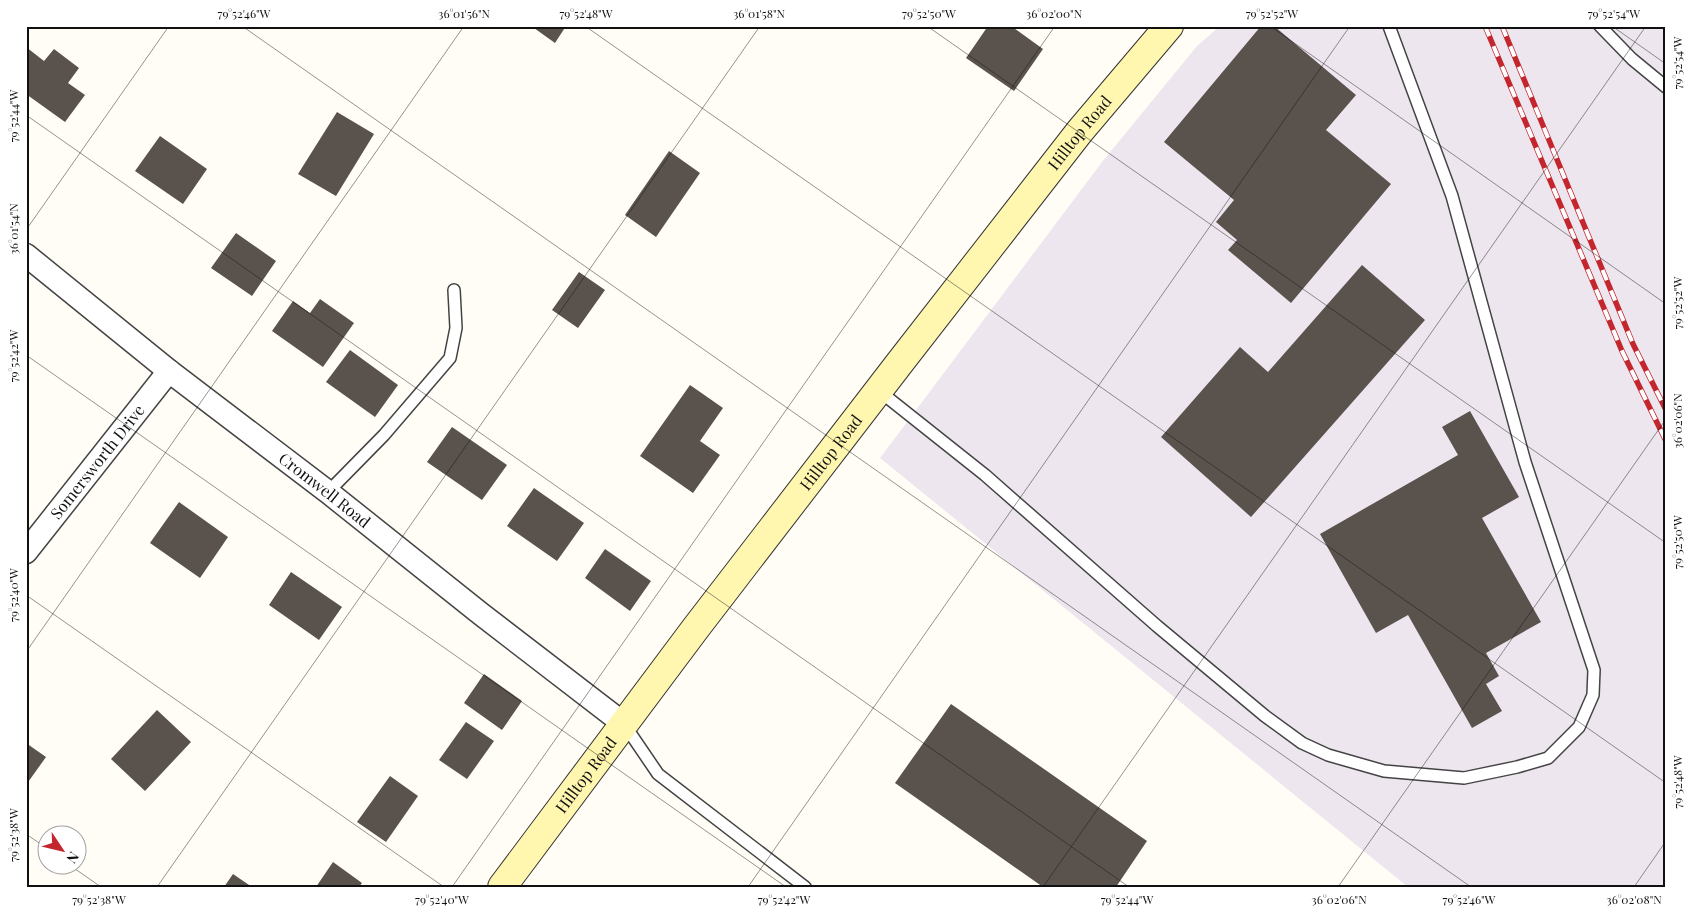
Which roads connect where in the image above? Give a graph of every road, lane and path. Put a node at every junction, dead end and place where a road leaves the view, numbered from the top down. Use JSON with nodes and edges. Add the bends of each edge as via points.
{"nodes":[{"id":1,"x":1169,"y":26,"type":"edge"},
{"id":2,"x":1389,"y":26,"type":"edge"},
{"id":3,"x":1600,"y":26,"type":"edge"},
{"id":4,"x":1665,"y":84,"type":"edge"},
{"id":5,"x":26,"y":256,"type":"edge"},
{"id":6,"x":454,"y":290,"type":"dead end"},
{"id":7,"x":169,"y":371,"type":"junction"},
{"id":8,"x":878,"y":390,"type":"junction"},
{"id":9,"x":328,"y":492,"type":"junction"},
{"id":10,"x":26,"y":552,"type":"edge"},
{"id":11,"x":624,"y":724,"type":"junction"},
{"id":12,"x":502,"y":887,"type":"edge"},
{"id":13,"x":805,"y":887,"type":"edge"}],
"edges":[{"from":1,"to":8,"type":"main road","name":"Hilltop Road","via":[[1080,131]]},
{"from":2,"to":8,"type":"lane","via":[[1452,196],[1525,462],[1594,670],[1593,695],[1578,727],[1548,758],[1464,778],[1384,771],[1302,744],[1157,626],[985,475]]},
{"from":3,"to":4,"type":"lane","via":[[1632,59]]},
{"from":5,"to":7,"type":"street","name":"Cromwell Road"},
{"from":6,"to":9,"type":"lane","via":[[456,328],[450,358],[384,435]]},
{"from":7,"to":9,"type":"street","name":"Cromwell Road"},
{"from":7,"to":10,"type":"street","name":"Somersworth Drive"},
{"from":8,"to":11,"type":"main road","name":"Hilltop Road"},
{"from":9,"to":11,"type":"street","name":"Cromwell Road"},
{"from":11,"to":12,"type":"main road","name":"Hilltop Road"},
{"from":11,"to":13,"type":"lane","via":[[658,774]]}]}
